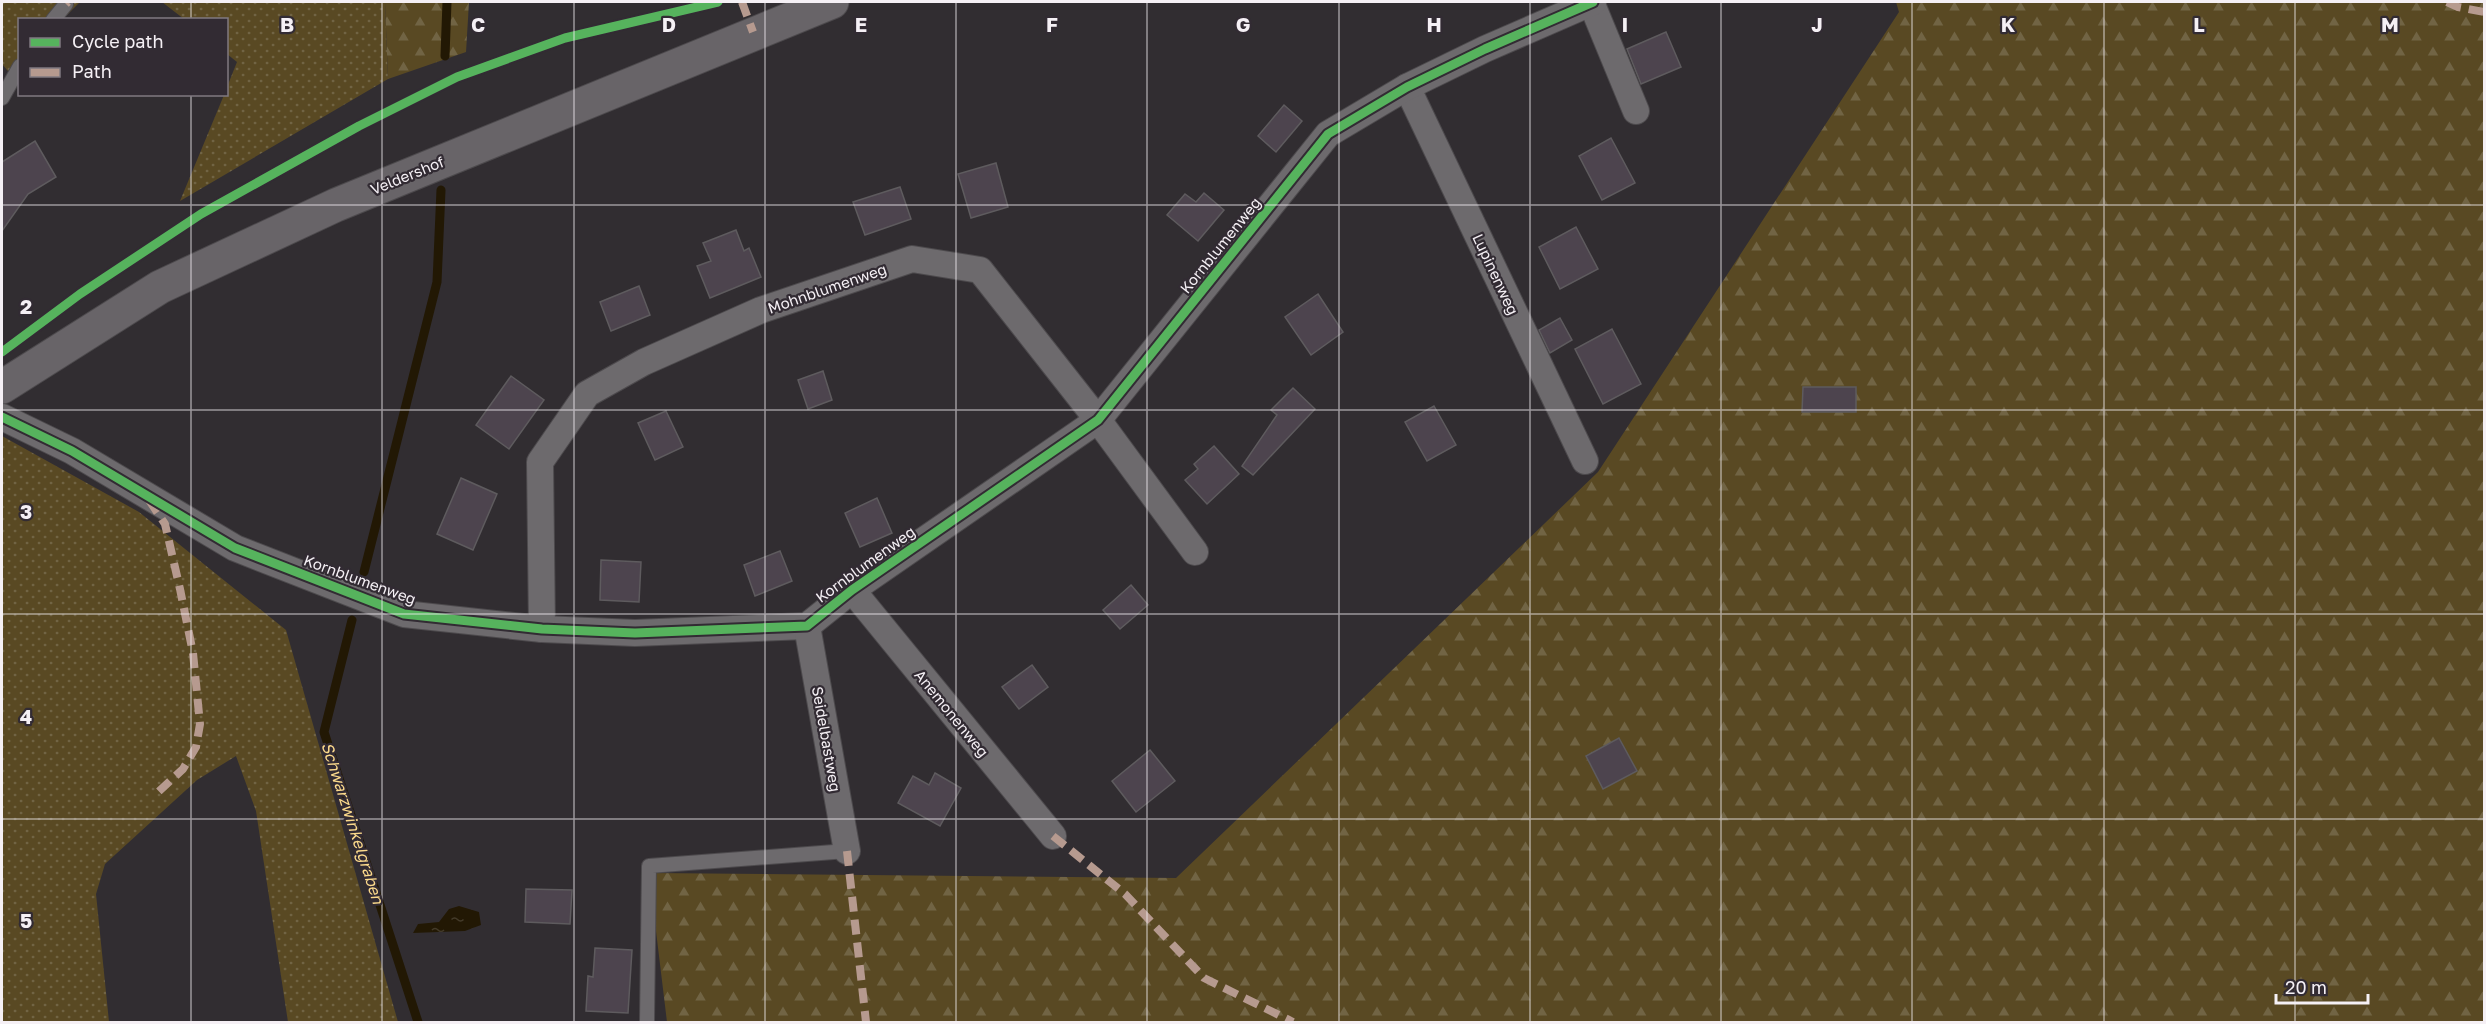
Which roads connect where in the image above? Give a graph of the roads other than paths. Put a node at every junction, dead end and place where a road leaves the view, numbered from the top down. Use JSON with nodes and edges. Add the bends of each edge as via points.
{"nodes":[{"id":1,"x":832,"y":2,"type":"edge"},
{"id":2,"x":1592,"y":2,"type":"edge"},
{"id":3,"x":66,"y":4,"type":"dead end"},
{"id":4,"x":55,"y":18,"type":"edge"},
{"id":5,"x":18,"y":70,"type":"edge"},
{"id":6,"x":1407,"y":87,"type":"junction"},
{"id":7,"x":2,"y":98,"type":"edge"},
{"id":8,"x":1636,"y":111,"type":"dead end"},
{"id":9,"x":2,"y":387,"type":"edge"},
{"id":10,"x":2,"y":417,"type":"edge"},
{"id":11,"x":1098,"y":420,"type":"junction"},
{"id":12,"x":1585,"y":461,"type":"dead end"},
{"id":13,"x":1195,"y":552,"type":"dead end"},
{"id":14,"x":852,"y":590,"type":"junction"},
{"id":15,"x":807,"y":626,"type":"junction"},
{"id":16,"x":542,"y":629,"type":"junction"},
{"id":17,"x":1053,"y":836,"type":"dead end"},
{"id":18,"x":847,"y":852,"type":"joint"},
{"id":19,"x":647,"y":1023,"type":"edge"}],
"edges":[{"from":1,"to":9,"type":"main road","name":"Veldershof","via":[[346,200],[160,286]]},
{"from":2,"to":6,"type":"street","name":"Kornblumenweg"},
{"from":2,"to":8,"type":"street"},
{"from":3,"to":4,"type":"lane"},
{"from":5,"to":7,"type":"lane"},
{"from":6,"to":11,"type":"street","name":"Kornblumenweg","via":[[1328,134]]},
{"from":6,"to":12,"type":"street","name":"Lupinenweg"},
{"from":10,"to":16,"type":"street","name":"Kornblumenweg","via":[[72,451],[235,548],[404,614]]},
{"from":11,"to":13,"type":"street","name":"Mohnblumenweg"},
{"from":11,"to":14,"type":"street","name":"Kornblumenweg"},
{"from":11,"to":16,"type":"street","name":"Mohnblumenweg","via":[[980,270],[912,259],[761,310],[586,394],[540,462]]},
{"from":14,"to":15,"type":"street","name":"Kornblumenweg"},
{"from":14,"to":17,"type":"street","name":"Anemonenweg"},
{"from":15,"to":16,"type":"street","name":"Kornblumenweg","via":[[635,633]]},
{"from":15,"to":18,"type":"street","name":"Seidelbastweg"},
{"from":18,"to":19,"type":"lane","via":[[649,866]]}]}
